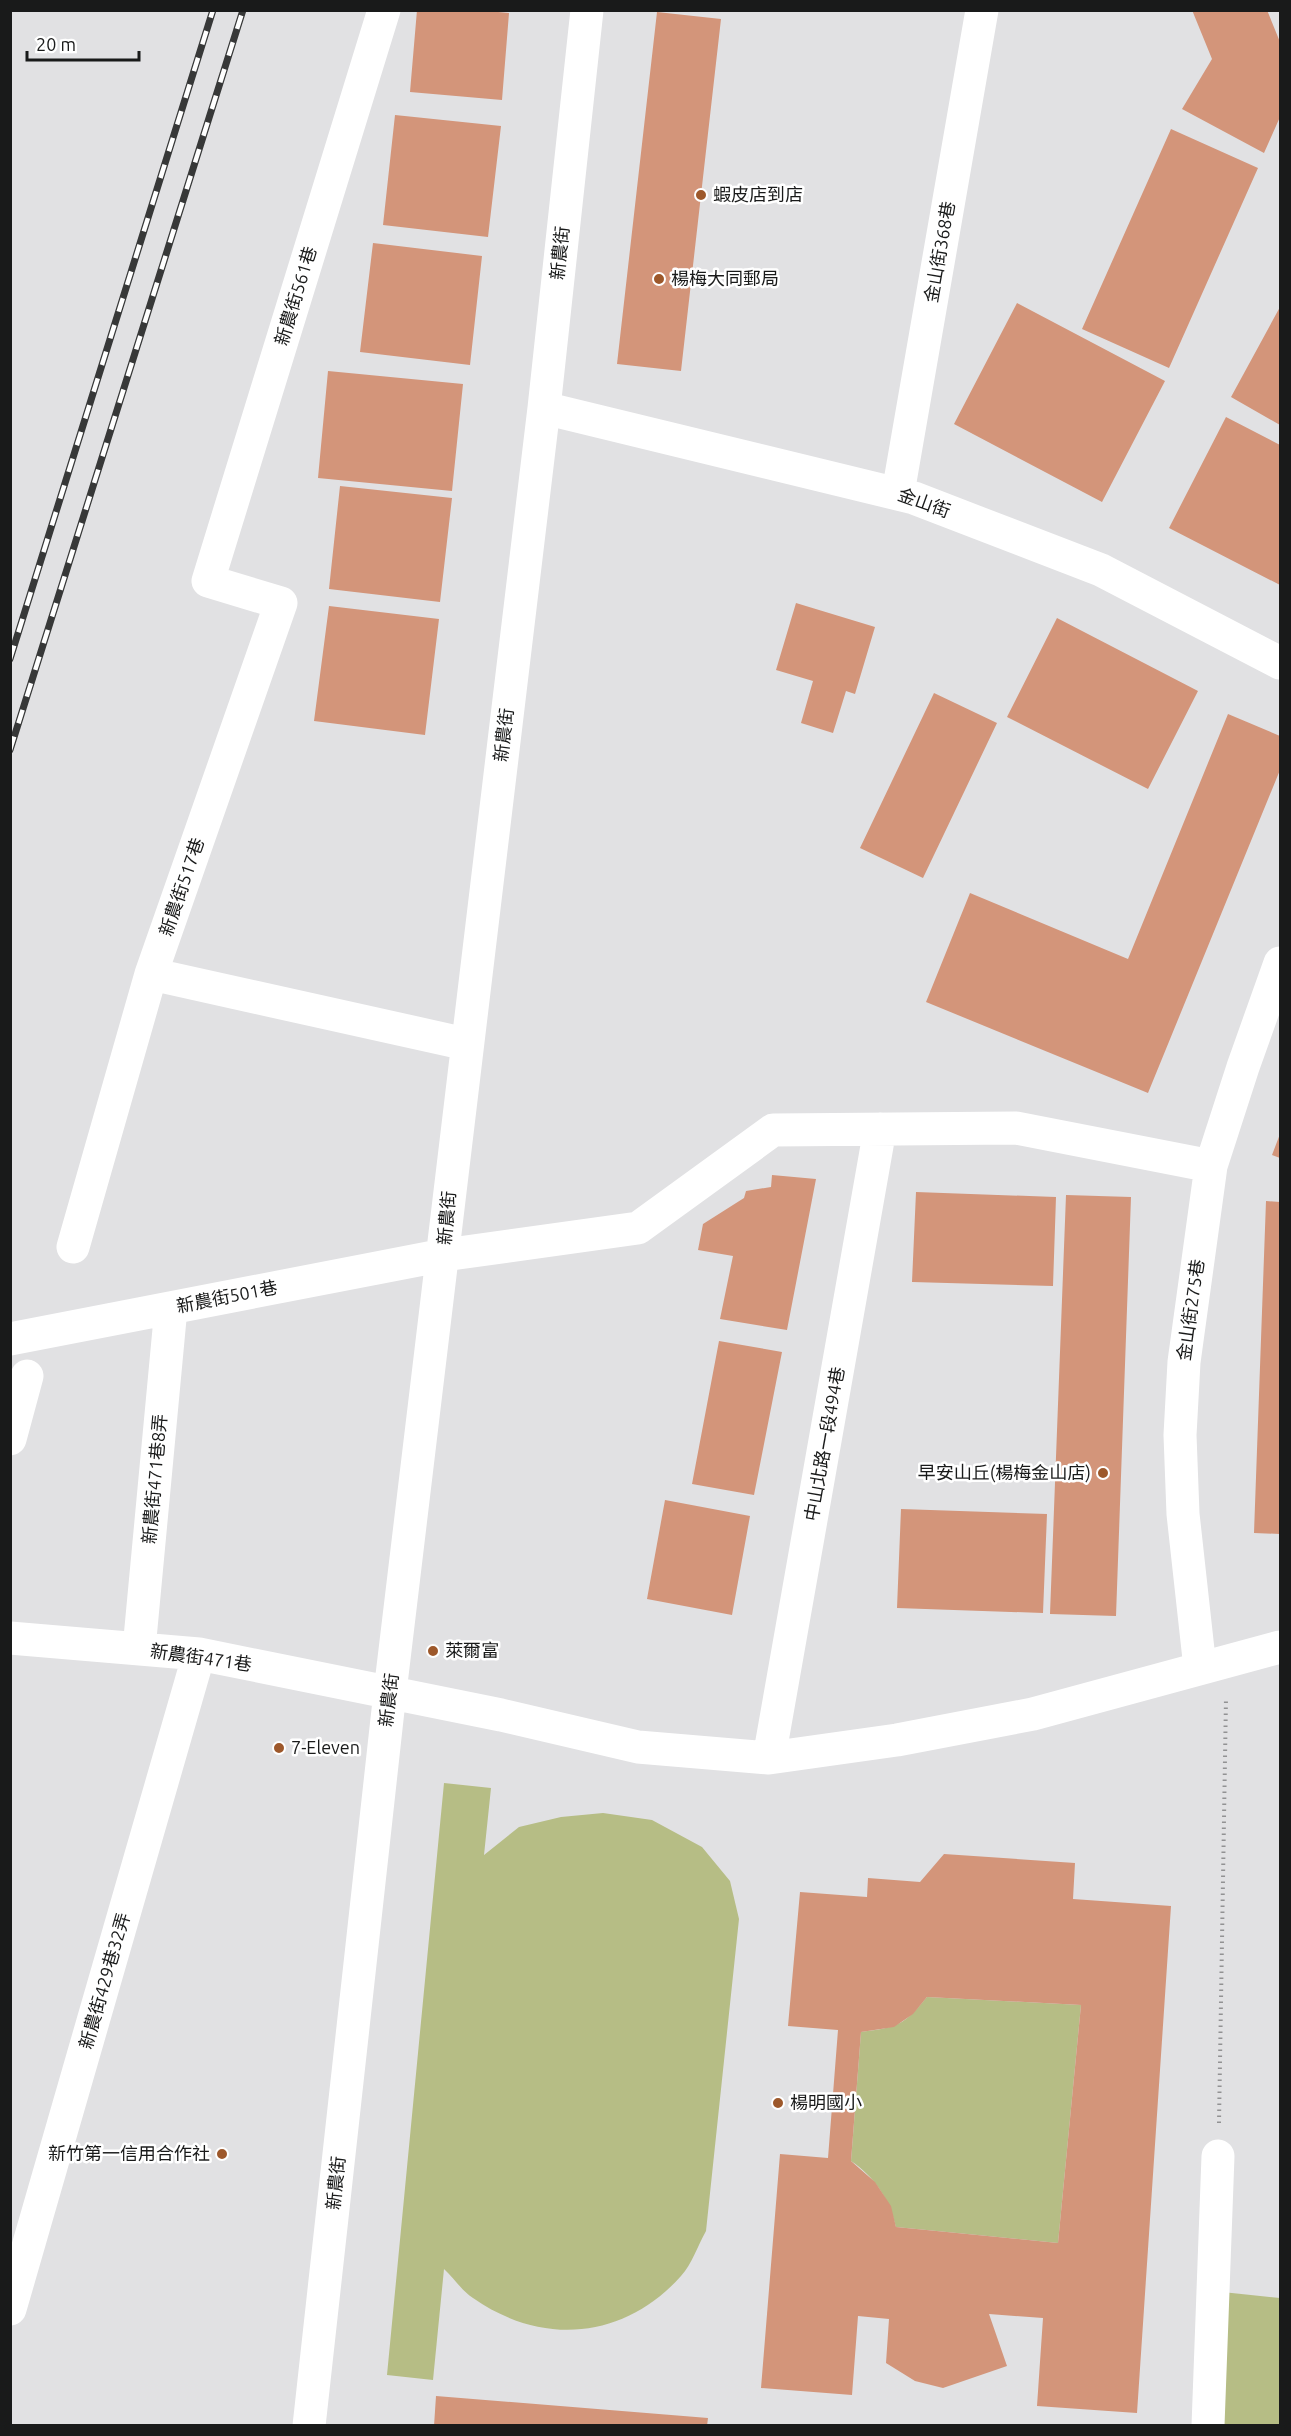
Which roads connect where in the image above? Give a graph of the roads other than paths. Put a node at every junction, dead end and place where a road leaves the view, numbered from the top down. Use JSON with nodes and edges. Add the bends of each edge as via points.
{"nodes":[{"id":1,"x":384,"y":10,"type":"edge"},
{"id":2,"x":587,"y":10,"type":"edge"},
{"id":3,"x":981,"y":10,"type":"edge"},
{"id":4,"x":544,"y":408,"type":"junction"},
{"id":5,"x":898,"y":493,"type":"junction"},
{"id":6,"x":208,"y":581,"type":"joint"},
{"id":7,"x":1281,"y":663,"type":"edge"},
{"id":8,"x":1281,"y":963,"type":"edge"},
{"id":9,"x":151,"y":974,"type":"junction"},
{"id":10,"x":466,"y":1044,"type":"junction"},
{"id":11,"x":880,"y":1129,"type":"junction"},
{"id":12,"x":1211,"y":1166,"type":"junction"},
{"id":13,"x":73,"y":1247,"type":"dead end"},
{"id":14,"x":444,"y":1255,"type":"junction"},
{"id":15,"x":171,"y":1308,"type":"junction"},
{"id":16,"x":10,"y":1339,"type":"edge"},
{"id":17,"x":27,"y":1376,"type":"dead end"},
{"id":18,"x":10,"y":1439,"type":"edge"},
{"id":19,"x":10,"y":1638,"type":"edge"},
{"id":20,"x":1281,"y":1647,"type":"edge"},
{"id":21,"x":140,"y":1649,"type":"junction"},
{"id":22,"x":199,"y":1654,"type":"junction"},
{"id":23,"x":1213,"y":1665,"type":"junction"},
{"id":24,"x":390,"y":1692,"type":"junction"},
{"id":25,"x":769,"y":1758,"type":"junction"},
{"id":26,"x":1218,"y":2156,"type":"road end"},
{"id":27,"x":10,"y":2308,"type":"edge"},
{"id":28,"x":309,"y":2426,"type":"edge"},
{"id":29,"x":1208,"y":2426,"type":"edge"}],
"edges":[{"from":1,"to":6,"type":"street","name":"新農街561巷"},
{"from":2,"to":4,"type":"street","name":"新農街"},
{"from":3,"to":5,"type":"street","name":"金山街368巷"},
{"from":4,"to":5,"type":"street","name":"金山街"},
{"from":4,"to":10,"type":"street","name":"新農街"},
{"from":5,"to":7,"type":"street","name":"金山街","via":[[1101,570]]},
{"from":6,"to":9,"type":"street","name":"新農街517巷","via":[[281,603]]},
{"from":8,"to":12,"type":"street","name":"金山街275巷"},
{"from":9,"to":10,"type":"street"},
{"from":9,"to":13,"type":"street","name":"新農街517巷"},
{"from":10,"to":14,"type":"street","name":"新農街"},
{"from":11,"to":12,"type":"street","name":"新農街501巷","via":[[1016,1128]]},
{"from":11,"to":14,"type":"street","name":"新農街501巷","via":[[773,1130],[638,1228]]},
{"from":11,"to":25,"type":"street","name":"中山北路一段494巷"},
{"from":12,"to":23,"type":"street","name":"金山街275巷","via":[[1184,1362],[1180,1435],[1184,1514]]},
{"from":14,"to":15,"type":"street","name":"新農街501巷"},
{"from":14,"to":24,"type":"street","name":"新農街"},
{"from":15,"to":16,"type":"street","name":"新農街501巷"},
{"from":15,"to":21,"type":"street","name":"新農街471巷8弄"},
{"from":17,"to":18,"type":"street"},
{"from":19,"to":21,"type":"street","name":"新農街471巷"},
{"from":20,"to":23,"type":"street"},
{"from":21,"to":22,"type":"street","name":"新農街471巷"},
{"from":22,"to":24,"type":"street","name":"新農街471巷"},
{"from":22,"to":27,"type":"street","name":"新農街429巷32弄"},
{"from":23,"to":25,"type":"street","via":[[1033,1714],[897,1740]]},
{"from":24,"to":25,"type":"street","via":[[638,1747]]},
{"from":24,"to":28,"type":"street","name":"新農街"},
{"from":26,"to":29,"type":"street"}]}
